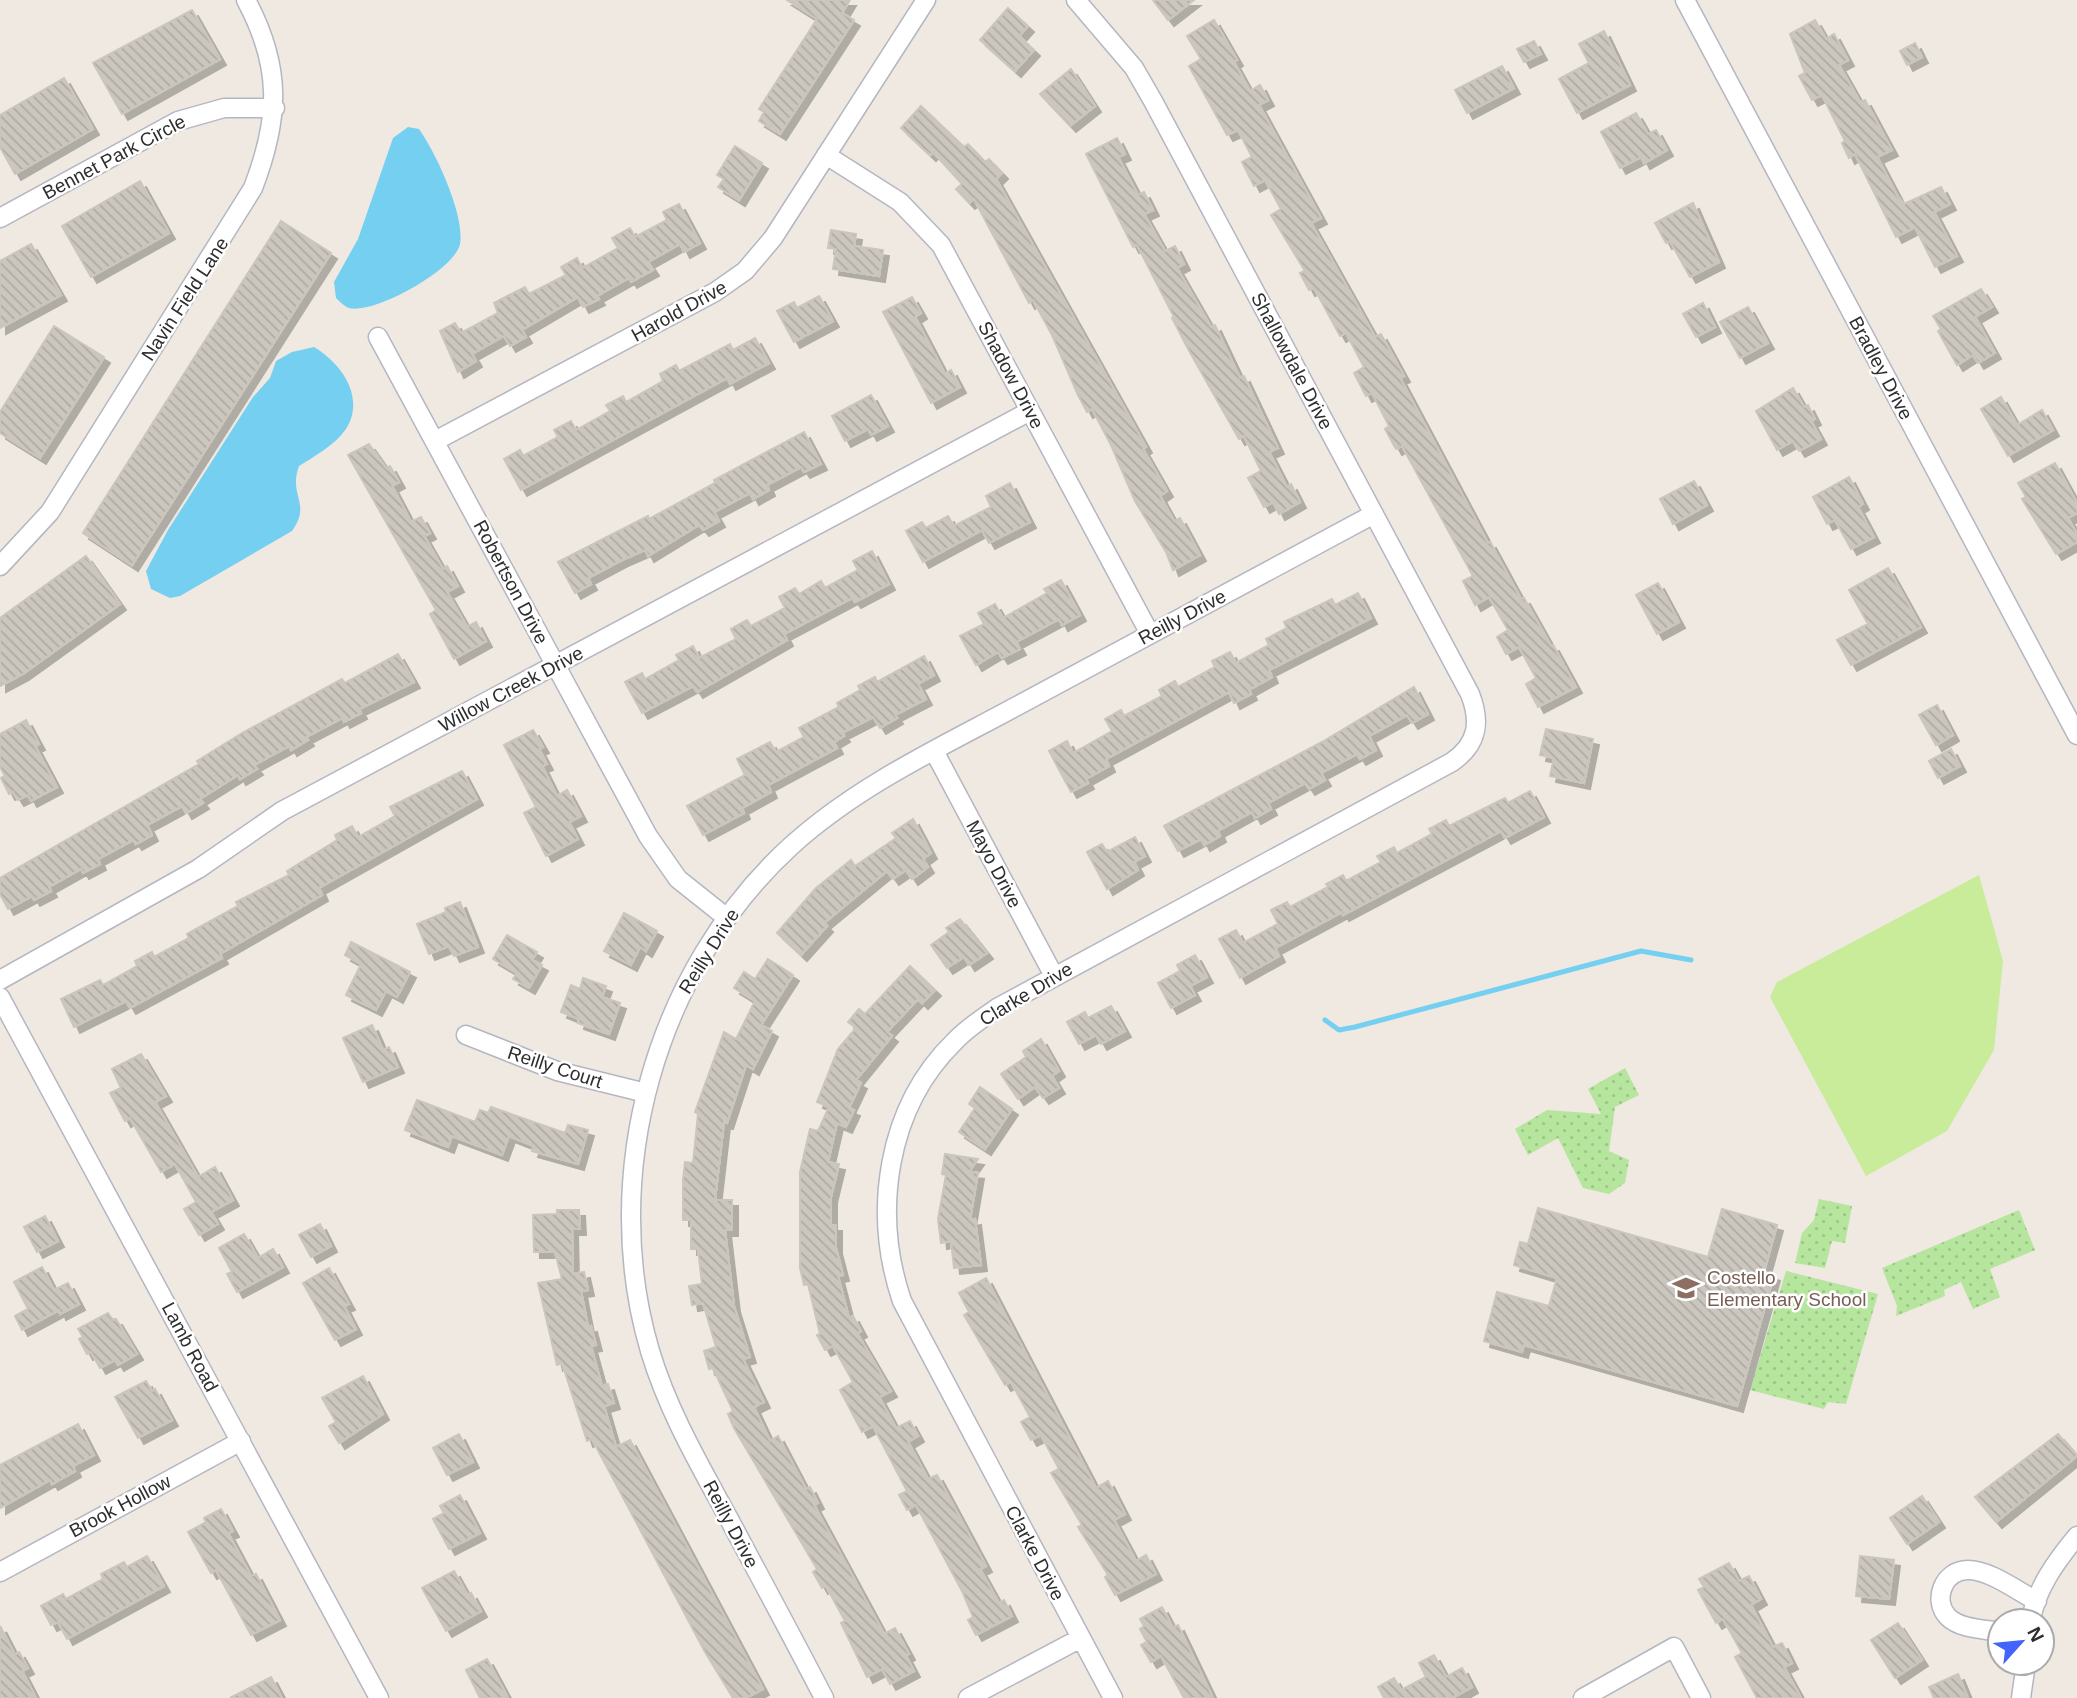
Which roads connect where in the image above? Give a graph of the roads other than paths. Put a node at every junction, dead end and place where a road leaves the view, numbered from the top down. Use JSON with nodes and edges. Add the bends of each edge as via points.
{"nodes":[{"id":1,"x":246,"y":0,"type":"edge"},
{"id":2,"x":926,"y":0,"type":"edge"},
{"id":3,"x":1076,"y":0,"type":"edge"},
{"id":4,"x":1685,"y":0,"type":"edge"},
{"id":5,"x":275,"y":108,"type":"junction"},
{"id":6,"x":826,"y":155,"type":"junction"},
{"id":7,"x":0,"y":218,"type":"edge"},
{"id":8,"x":378,"y":337,"type":"dead end"},
{"id":9,"x":1030,"y":411,"type":"junction"},
{"id":10,"x":435,"y":441,"type":"junction"},
{"id":11,"x":1374,"y":514,"type":"junction"},
{"id":12,"x":0,"y":566,"type":"edge"},
{"id":13,"x":1150,"y":634,"type":"junction"},
{"id":14,"x":555,"y":665,"type":"junction"},
{"id":15,"x":1476,"y":736,"type":"joint"},
{"id":16,"x":2077,"y":736,"type":"edge"},
{"id":17,"x":934,"y":751,"type":"junction"},
{"id":18,"x":727,"y":918,"type":"junction"},
{"id":19,"x":1054,"y":976,"type":"junction"},
{"id":20,"x":0,"y":980,"type":"edge"},
{"id":21,"x":0,"y":996,"type":"edge"},
{"id":22,"x":466,"y":1035,"type":"dead end"},
{"id":23,"x":646,"y":1093,"type":"junction"},
{"id":24,"x":241,"y":1441,"type":"junction"},
{"id":25,"x":2077,"y":1536,"type":"edge"},
{"id":26,"x":0,"y":1572,"type":"edge"},
{"id":27,"x":2037,"y":1601,"type":"junction"},
{"id":28,"x":2035,"y":1607,"type":"edge"},
{"id":29,"x":1986,"y":1629,"type":"edge"},
{"id":30,"x":1081,"y":1638,"type":"junction"},
{"id":31,"x":2024,"y":1677,"type":"edge"},
{"id":32,"x":379,"y":1698,"type":"edge"},
{"id":33,"x":824,"y":1698,"type":"edge"},
{"id":34,"x":968,"y":1698,"type":"edge"},
{"id":35,"x":1113,"y":1698,"type":"edge"},
{"id":36,"x":1583,"y":1698,"type":"edge"},
{"id":37,"x":1701,"y":1698,"type":"edge"},
{"id":38,"x":2021,"y":1698,"type":"edge"}],
"edges":[{"from":1,"to":5,"type":"street","name":"Navin Field Lane","via":[[267,53]]},
{"from":2,"to":6,"type":"street","name":"Harold Drive"},
{"from":3,"to":11,"type":"street","name":"Shallowdale Drive","via":[[1134,68]]},
{"from":4,"to":16,"type":"street","name":"Bradley Drive"},
{"from":5,"to":7,"type":"street","name":"Bennet Park Circle","via":[[224,108],[178,121]]},
{"from":5,"to":12,"type":"street","name":"Navin Field Lane","via":[[265,156],[239,215],[50,512]]},
{"from":6,"to":9,"type":"street","name":"Shadow Drive","via":[[900,202],[932,233]]},
{"from":6,"to":10,"type":"street","name":"Harold Drive","via":[[773,239],[732,282]]},
{"from":8,"to":10,"type":"street","name":"Robertson Drive"},
{"from":9,"to":13,"type":"street","name":"Shadow Drive"},
{"from":9,"to":14,"type":"street","name":"Willow Creek Drive"},
{"from":10,"to":14,"type":"street","name":"Robertson Drive"},
{"from":11,"to":13,"type":"street","name":"Reilly Drive"},
{"from":11,"to":15,"type":"street","name":"Shallowdale Drive","via":[[1470,694],[1478,718]]},
{"from":13,"to":17,"type":"street","name":"Reilly Drive"},
{"from":14,"to":18,"type":"street","name":"Robertson Drive","via":[[659,854],[694,895]]},
{"from":14,"to":20,"type":"street","name":"Willow Creek Drive","via":[[282,811],[210,863]]},
{"from":15,"to":19,"type":"street","name":"Clarke Drive","via":[[1452,762]]},
{"from":17,"to":18,"type":"street","name":"Reilly Drive","via":[[874,784],[813,827],[787,849]]},
{"from":17,"to":19,"type":"street","name":"Mayo Drive"},
{"from":18,"to":23,"type":"street","name":"Reilly Drive","via":[[675,1006]]},
{"from":19,"to":30,"type":"street","name":"Clarke Drive","via":[[965,1031],[933,1068],[916,1094],[894,1149],[886,1223],[893,1273],[910,1319]]},
{"from":21,"to":24,"type":"street","name":"Lamb Road"},
{"from":22,"to":23,"type":"street","name":"Reilly Court","via":[[557,1071]]},
{"from":23,"to":33,"type":"street","name":"Reilly Drive","via":[[631,1205],[634,1272],[649,1346],[679,1426]]},
{"from":24,"to":26,"type":"street","name":"Brook Hollow"},
{"from":24,"to":32,"type":"street","name":"Lamb Road"},
{"from":25,"to":27,"type":"street","via":[[2056,1561]]},
{"from":27,"to":28,"type":"street"},
{"from":27,"to":29,"type":"street","via":[[1982,1573],[1955,1573],[1945,1580],[1942,1610],[1958,1624]]},
{"from":30,"to":34,"type":"street"},
{"from":30,"to":35,"type":"street","name":"Clarke Drive"},
{"from":31,"to":38,"type":"street"},
{"from":36,"to":37,"type":"street","via":[[1674,1647]]}]}
